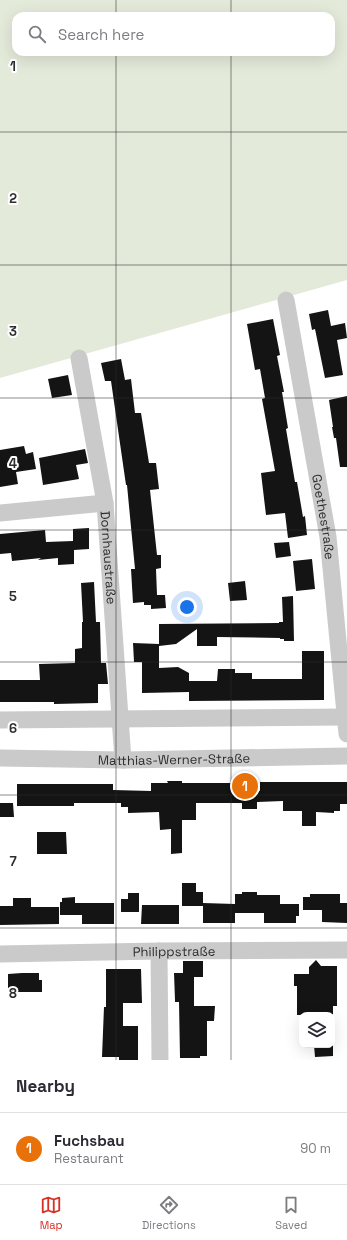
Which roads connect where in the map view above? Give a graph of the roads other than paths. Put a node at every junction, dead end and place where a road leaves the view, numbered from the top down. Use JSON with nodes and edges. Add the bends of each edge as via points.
{"nodes":[{"id":1,"x":286,"y":300,"type":"dead end"},
{"id":2,"x":79,"y":358,"type":"dead end"},
{"id":3,"x":105,"y":504,"type":"junction"},
{"id":4,"x":0,"y":513,"type":"edge"},
{"id":5,"x":346,"y":717,"type":"edge"},
{"id":6,"x":120,"y":718,"type":"junction"},
{"id":7,"x":0,"y":720,"type":"edge"},
{"id":8,"x":347,"y":734,"type":"edge"},
{"id":9,"x":347,"y":756,"type":"edge"},
{"id":10,"x":0,"y":758,"type":"edge"},
{"id":11,"x":124,"y":760,"type":"junction"},
{"id":12,"x":347,"y":950,"type":"edge"},
{"id":13,"x":159,"y":951,"type":"junction"},
{"id":14,"x":0,"y":954,"type":"edge"},
{"id":15,"x":160,"y":1060,"type":"edge"}],
"edges":[{"from":1,"to":5,"type":"street","name":"Goethestraße","via":[[328,536]]},
{"from":2,"to":3,"type":"street","name":"Dornhaustraße"},
{"from":3,"to":4,"type":"street"},
{"from":3,"to":6,"type":"street","name":"Dornhaustraße"},
{"from":5,"to":6,"type":"street"},
{"from":5,"to":8,"type":"street","name":"Goethestraße"},
{"from":6,"to":7,"type":"street"},
{"from":6,"to":11,"type":"street","name":"Dornhaustraße"},
{"from":9,"to":11,"type":"street","name":"Matthias-Werner-Straße"},
{"from":10,"to":11,"type":"street","name":"Matthias-Werner-Straße"},
{"from":12,"to":13,"type":"street","name":"Philippstraße"},
{"from":13,"to":14,"type":"street","name":"Philippstraße"},
{"from":13,"to":15,"type":"street"}]}
